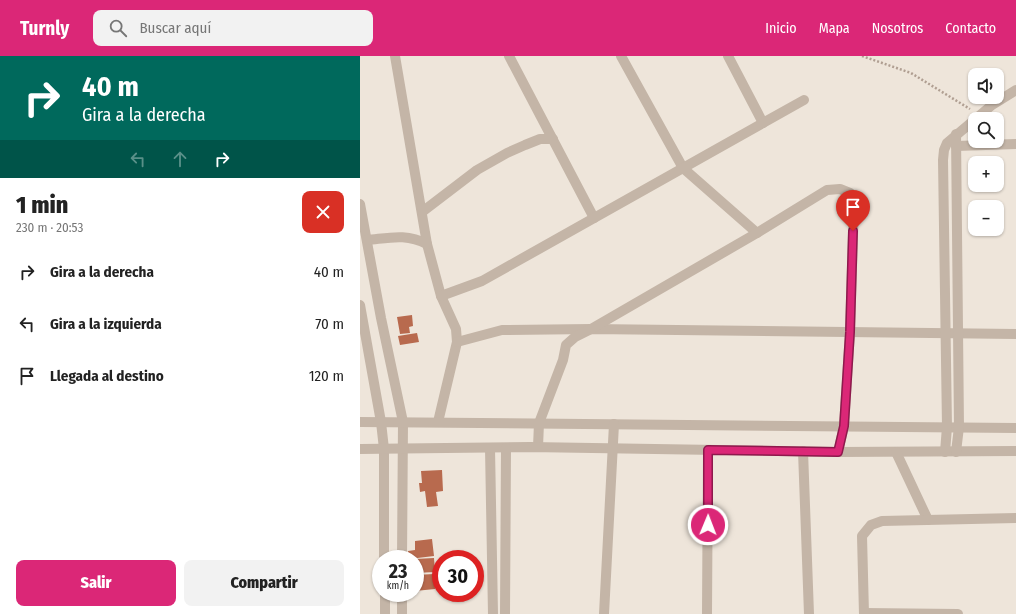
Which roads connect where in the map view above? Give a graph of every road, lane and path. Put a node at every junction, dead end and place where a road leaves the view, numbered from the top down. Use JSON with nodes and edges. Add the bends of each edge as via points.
{"nodes":[{"id":1,"x":395,"y":56,"type":"edge"},
{"id":2,"x":509,"y":56,"type":"edge"},
{"id":3,"x":621,"y":56,"type":"edge"},
{"id":4,"x":728,"y":56,"type":"edge"},
{"id":5,"x":862,"y":56,"type":"edge"},
{"id":6,"x":1016,"y":90,"type":"edge"},
{"id":7,"x":804,"y":100,"type":"dead end"},
{"id":8,"x":974,"y":112,"type":"edge"},
{"id":9,"x":983,"y":112,"type":"edge"},
{"id":10,"x":763,"y":122,"type":"junction"},
{"id":11,"x":968,"y":124,"type":"edge"},
{"id":12,"x":956,"y":134,"type":"junction"},
{"id":13,"x":553,"y":139,"type":"junction"},
{"id":14,"x":1016,"y":144,"type":"edge"},
{"id":15,"x":956,"y":146,"type":"junction"},
{"id":16,"x":683,"y":168,"type":"junction"},
{"id":17,"x":360,"y":204,"type":"edge"},
{"id":18,"x":422,"y":212,"type":"junction"},
{"id":19,"x":594,"y":218,"type":"junction"},
{"id":20,"x":757,"y":233,"type":"junction"},
{"id":21,"x":367,"y":240,"type":"junction"},
{"id":22,"x":428,"y":244,"type":"junction"},
{"id":23,"x":441,"y":296,"type":"junction"},
{"id":24,"x":360,"y":305,"type":"edge"},
{"id":25,"x":591,"y":330,"type":"junction"},
{"id":26,"x":850,"y":332,"type":"junction"},
{"id":27,"x":946,"y":333,"type":"junction"},
{"id":28,"x":958,"y":333,"type":"junction"},
{"id":29,"x":1016,"y":334,"type":"edge"},
{"id":30,"x":457,"y":342,"type":"junction"},
{"id":31,"x":360,"y":422,"type":"edge"},
{"id":32,"x":381,"y":422,"type":"junction"},
{"id":33,"x":403,"y":422,"type":"junction"},
{"id":34,"x":438,"y":422,"type":"junction"},
{"id":35,"x":539,"y":423,"type":"junction"},
{"id":36,"x":614,"y":424,"type":"junction"},
{"id":37,"x":844,"y":426,"type":"junction"},
{"id":38,"x":947,"y":427,"type":"junction"},
{"id":39,"x":959,"y":427,"type":"junction"},
{"id":40,"x":1016,"y":428,"type":"edge"},
{"id":41,"x":538,"y":447,"type":"junction"},
{"id":42,"x":404,"y":448,"type":"junction"},
{"id":43,"x":490,"y":448,"type":"junction"},
{"id":44,"x":506,"y":448,"type":"junction"},
{"id":45,"x":360,"y":449,"type":"edge"},
{"id":46,"x":384,"y":449,"type":"junction"},
{"id":47,"x":612,"y":449,"type":"junction"},
{"id":48,"x":708,"y":450,"type":"junction"},
{"id":49,"x":803,"y":451,"type":"junction"},
{"id":50,"x":1016,"y":451,"type":"edge"},
{"id":51,"x":838,"y":452,"type":"junction"},
{"id":52,"x":896,"y":452,"type":"junction"},
{"id":53,"x":945,"y":452,"type":"junction"},
{"id":54,"x":956,"y":452,"type":"junction"},
{"id":55,"x":1016,"y":518,"type":"edge"},
{"id":56,"x":928,"y":520,"type":"junction"},
{"id":57,"x":384,"y":550,"type":"edge"},
{"id":58,"x":402,"y":550,"type":"edge"},
{"id":59,"x":384,"y":602,"type":"edge"},
{"id":60,"x":402,"y":602,"type":"edge"},
{"id":61,"x":385,"y":614,"type":"edge"},
{"id":62,"x":402,"y":614,"type":"edge"},
{"id":63,"x":493,"y":614,"type":"edge"},
{"id":64,"x":505,"y":614,"type":"edge"},
{"id":65,"x":604,"y":614,"type":"edge"},
{"id":66,"x":707,"y":614,"type":"edge"},
{"id":67,"x":809,"y":614,"type":"edge"},
{"id":68,"x":864,"y":614,"type":"edge"},
{"id":69,"x":958,"y":614,"type":"edge"}],
"edges":[{"from":1,"to":18,"type":"street"},
{"from":2,"to":13,"type":"street"},
{"from":3,"to":16,"type":"street"},
{"from":4,"to":10,"type":"street"},
{"from":5,"to":8,"type":"path","via":[[911,73]]},
{"from":6,"to":9,"type":"street"},
{"from":7,"to":10,"type":"street"},
{"from":10,"to":16,"type":"street"},
{"from":11,"to":12,"type":"street"},
{"from":12,"to":15,"type":"street"},
{"from":12,"to":27,"type":"street","via":[[947,143],[943,160]]},
{"from":13,"to":18,"type":"street","via":[[540,139],[525,144],[477,170]]},
{"from":13,"to":19,"type":"street"},
{"from":14,"to":15,"type":"street"},
{"from":15,"to":28,"type":"street"},
{"from":16,"to":19,"type":"street"},
{"from":16,"to":20,"type":"street"},
{"from":17,"to":21,"type":"street"},
{"from":18,"to":22,"type":"street"},
{"from":19,"to":23,"type":"street","via":[[482,281]]},
{"from":20,"to":25,"type":"street"},
{"from":20,"to":26,"type":"street","via":[[827,190],[840,189],[850,193],[854,202]]},
{"from":21,"to":22,"type":"street","via":[[407,236]]},
{"from":21,"to":33,"type":"street"},
{"from":22,"to":23,"type":"street"},
{"from":23,"to":30,"type":"street","via":[[456,329]]},
{"from":24,"to":32,"type":"street"},
{"from":25,"to":26,"type":"street"},
{"from":25,"to":30,"type":"street","via":[[502,330]]},
{"from":25,"to":35,"type":"street","via":[[566,345],[563,360]]},
{"from":26,"to":27,"type":"street"},
{"from":26,"to":37,"type":"street"},
{"from":27,"to":28,"type":"street"},
{"from":27,"to":38,"type":"street"},
{"from":28,"to":29,"type":"street"},
{"from":28,"to":39,"type":"street"},
{"from":30,"to":34,"type":"street"},
{"from":31,"to":32,"type":"street"},
{"from":32,"to":33,"type":"street"},
{"from":32,"to":46,"type":"street"},
{"from":33,"to":34,"type":"street"},
{"from":33,"to":42,"type":"street"},
{"from":34,"to":35,"type":"street"},
{"from":35,"to":36,"type":"street"},
{"from":35,"to":41,"type":"street"},
{"from":36,"to":37,"type":"street"},
{"from":36,"to":47,"type":"street"},
{"from":37,"to":38,"type":"street"},
{"from":37,"to":51,"type":"street"},
{"from":38,"to":39,"type":"street"},
{"from":38,"to":53,"type":"street"},
{"from":39,"to":40,"type":"street"},
{"from":39,"to":54,"type":"street"},
{"from":41,"to":44,"type":"street"},
{"from":41,"to":47,"type":"street"},
{"from":42,"to":43,"type":"street"},
{"from":42,"to":46,"type":"street"},
{"from":42,"to":58,"type":"street"},
{"from":43,"to":44,"type":"street"},
{"from":43,"to":63,"type":"street"},
{"from":44,"to":64,"type":"street"},
{"from":45,"to":46,"type":"street"},
{"from":46,"to":57,"type":"street"},
{"from":47,"to":48,"type":"street"},
{"from":47,"to":65,"type":"street"},
{"from":48,"to":49,"type":"street"},
{"from":48,"to":66,"type":"street"},
{"from":49,"to":51,"type":"street"},
{"from":49,"to":67,"type":"street"},
{"from":50,"to":54,"type":"street"},
{"from":51,"to":52,"type":"street"},
{"from":52,"to":53,"type":"street"},
{"from":52,"to":56,"type":"street"},
{"from":53,"to":54,"type":"street"},
{"from":55,"to":56,"type":"street"},
{"from":56,"to":68,"type":"street","via":[[882,520],[871,524],[866,530],[862,536]]},
{"from":59,"to":61,"type":"street"},
{"from":60,"to":62,"type":"street"},
{"from":68,"to":69,"type":"street"}]}
